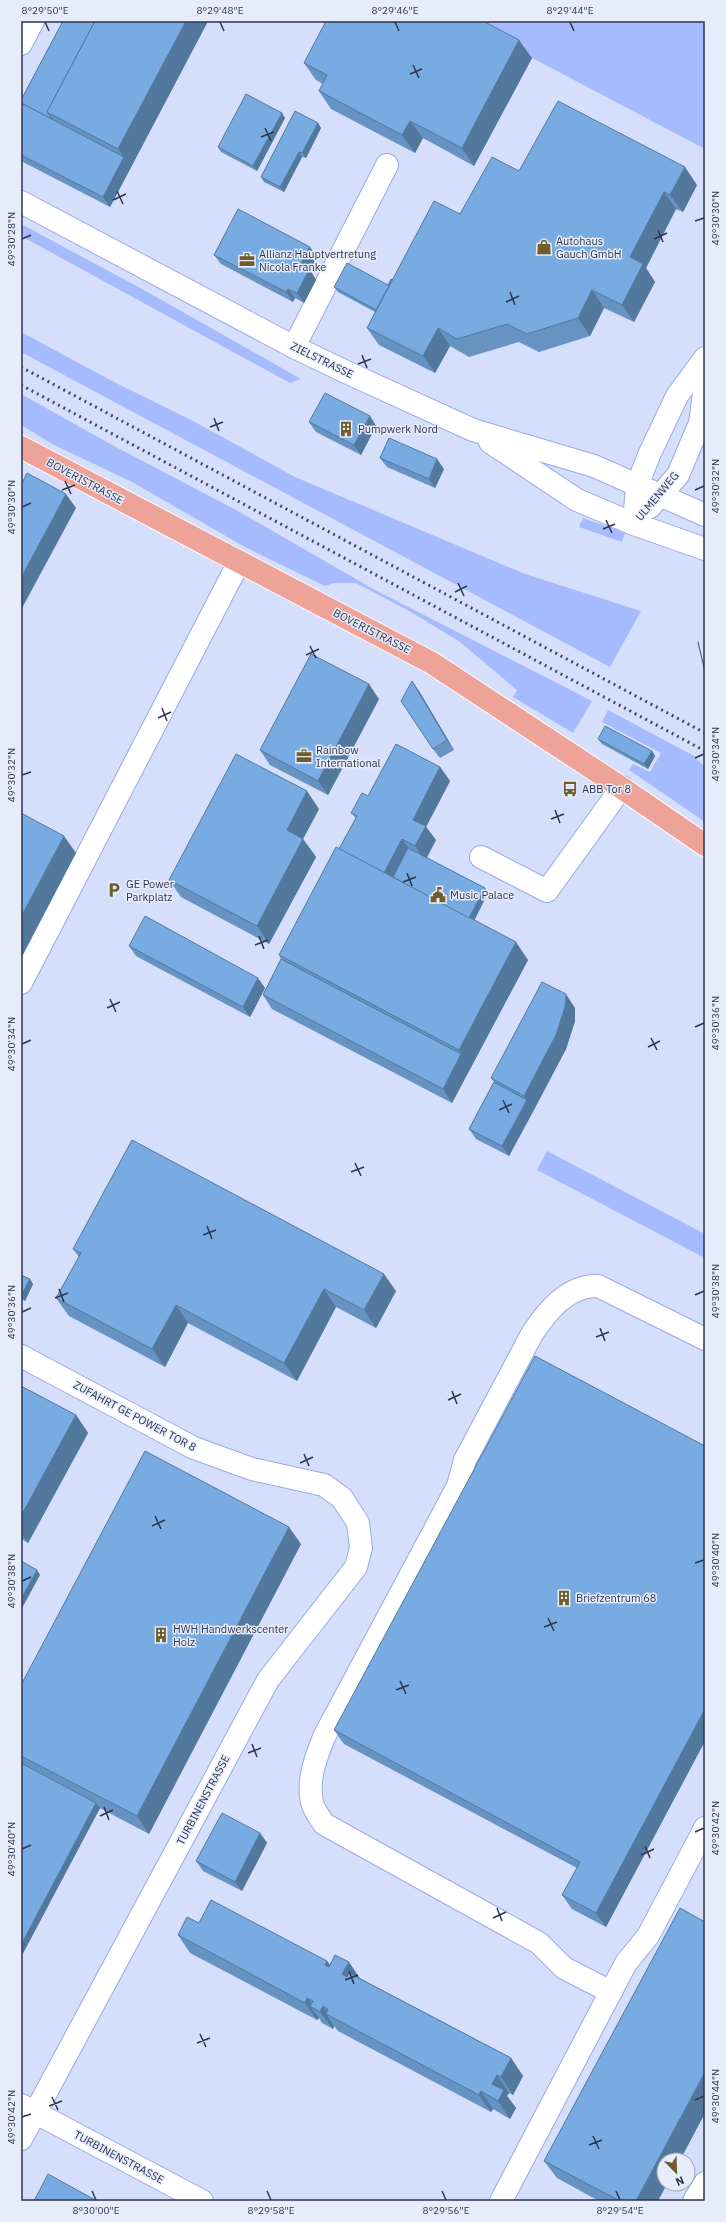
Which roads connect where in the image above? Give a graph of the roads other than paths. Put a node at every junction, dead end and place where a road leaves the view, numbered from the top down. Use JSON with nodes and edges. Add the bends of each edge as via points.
{"nodes":[{"id":1,"x":33,"y":21,"type":"edge"},
{"id":2,"x":21,"y":44,"type":"edge"},
{"id":3,"x":387,"y":165,"type":"dead end"},
{"id":4,"x":21,"y":202,"type":"edge"},
{"id":5,"x":294,"y":347,"type":"junction"},
{"id":6,"x":705,"y":358,"type":"edge"},
{"id":7,"x":705,"y":386,"type":"edge"},
{"id":8,"x":702,"y":429,"type":"edge"},
{"id":9,"x":473,"y":430,"type":"junction"},
{"id":10,"x":21,"y":447,"type":"edge"},
{"id":11,"x":637,"y":486,"type":"junction"},
{"id":12,"x":659,"y":496,"type":"junction"},
{"id":13,"x":705,"y":515,"type":"edge"},
{"id":14,"x":634,"y":524,"type":"junction"},
{"id":15,"x":705,"y":549,"type":"edge"},
{"id":16,"x":239,"y":562,"type":"junction"},
{"id":17,"x":622,"y":787,"type":"junction"},
{"id":18,"x":705,"y":845,"type":"edge"},
{"id":19,"x":481,"y":857,"type":"dead end"},
{"id":20,"x":21,"y":983,"type":"edge"},
{"id":21,"x":705,"y":1339,"type":"edge"},
{"id":22,"x":21,"y":1356,"type":"edge"},
{"id":23,"x":342,"y":1498,"type":"joint"},
{"id":24,"x":705,"y":1828,"type":"edge"},
{"id":25,"x":611,"y":1992,"type":"junction"},
{"id":26,"x":28,"y":2108,"type":"edge"},
{"id":27,"x":21,"y":2139,"type":"edge"},
{"id":28,"x":705,"y":2183,"type":"edge"},
{"id":29,"x":202,"y":2201,"type":"edge"},
{"id":30,"x":502,"y":2201,"type":"edge"},
{"id":31,"x":694,"y":2201,"type":"edge"}],
"edges":[{"from":1,"to":2,"type":"street"},
{"from":3,"to":5,"type":"street"},
{"from":4,"to":5,"type":"street","name":"ZIELSTRASSE"},
{"from":5,"to":9,"type":"street","name":"ZIELSTRASSE"},
{"from":6,"to":11,"type":"street","name":"ULMENWEG","via":[[677,396]]},
{"from":7,"to":8,"type":"street","name":"ULMENWEG"},
{"from":8,"to":12,"type":"street","name":"ULMENWEG","via":[[678,475]]},
{"from":9,"to":11,"type":"street","name":"ZIELSTRASSE","via":[[594,466]]},
{"from":9,"to":14,"type":"street","via":[[577,500]]},
{"from":10,"to":16,"type":"main road","name":"BOVERISTRASSE"},
{"from":11,"to":12,"type":"street","name":"ZIELSTRASSE"},
{"from":11,"to":14,"type":"street","name":"ULMENWEG"},
{"from":12,"to":13,"type":"street","name":"ZIELSTRASSE"},
{"from":12,"to":14,"type":"street","name":"ULMENWEG"},
{"from":14,"to":15,"type":"street"},
{"from":16,"to":17,"type":"main road","name":"BOVERISTRASSE","via":[[432,662]]},
{"from":16,"to":20,"type":"street"},
{"from":17,"to":18,"type":"main road","name":"BOVERISTRASSE"},
{"from":17,"to":19,"type":"street","via":[[547,891]]},
{"from":21,"to":25,"type":"street","via":[[598,1286],[576,1290],[554,1306],[543,1318],[465,1460],[458,1486],[324,1737],[311,1780],[312,1803],[324,1824],[539,1943],[564,1968]]},
{"from":22,"to":23,"type":"street","name":"ZUFAHRT GE POWER TOR 8","via":[[194,1448],[252,1469],[324,1484]]},
{"from":23,"to":26,"type":"street","name":"TURBINENSTRASSE","via":[[358,1524],[361,1548],[356,1567],[268,1680]]},
{"from":24,"to":25,"type":"street","via":[[648,1936],[626,1963]]},
{"from":25,"to":30,"type":"street"},
{"from":26,"to":27,"type":"street"},
{"from":26,"to":29,"type":"street","name":"TURBINENSTRASSE"},
{"from":28,"to":31,"type":"street"}]}
